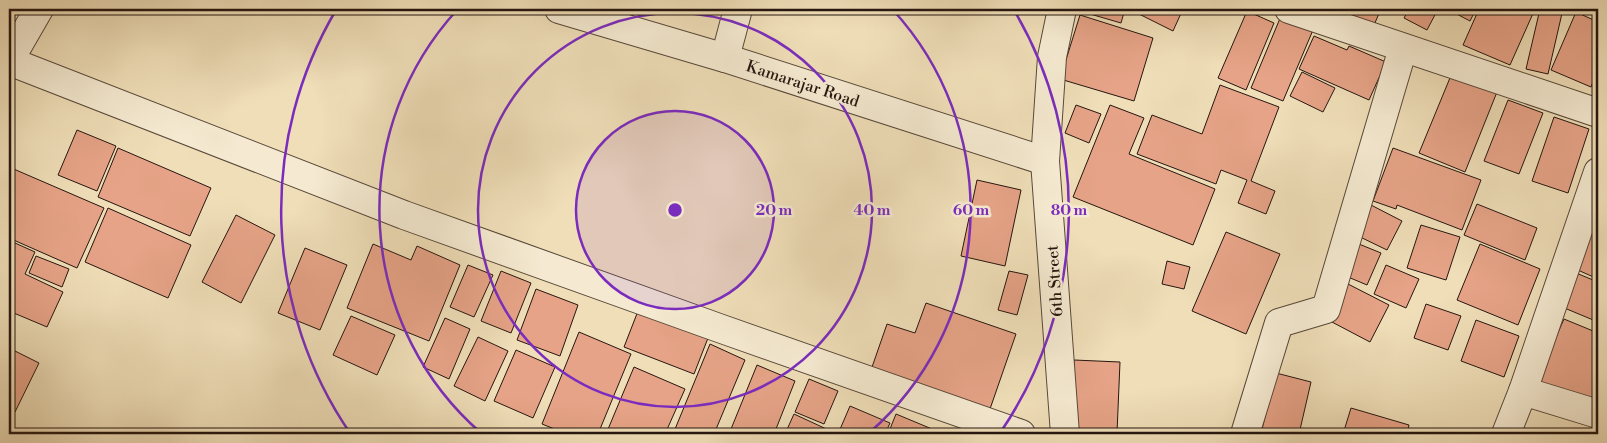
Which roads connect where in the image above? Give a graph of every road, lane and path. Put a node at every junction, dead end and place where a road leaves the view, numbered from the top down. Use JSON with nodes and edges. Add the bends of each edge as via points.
{"nodes":[{"id":1,"x":39,"y":9,"type":"edge"},
{"id":2,"x":559,"y":9,"type":"edge"},
{"id":3,"x":738,"y":9,"type":"edge"},
{"id":4,"x":1062,"y":9,"type":"edge"},
{"id":5,"x":1289,"y":9,"type":"edge"},
{"id":6,"x":1403,"y":48,"type":"junction"},
{"id":7,"x":725,"y":58,"type":"junction"},
{"id":8,"x":9,"y":61,"type":"edge"},
{"id":9,"x":1598,"y":113,"type":"edge"},
{"id":10,"x":1045,"y":161,"type":"junction"},
{"id":11,"x":1598,"y":172,"type":"edge"},
{"id":12,"x":1523,"y":391,"type":"junction"},
{"id":13,"x":1598,"y":414,"type":"edge"},
{"id":14,"x":1021,"y":434,"type":"edge"},
{"id":15,"x":1065,"y":434,"type":"edge"},
{"id":16,"x":1245,"y":434,"type":"edge"},
{"id":17,"x":1506,"y":434,"type":"edge"}],
"edges":[{"from":1,"to":8,"type":"street"},
{"from":2,"to":7,"type":"street","name":"Kamarajar Road"},
{"from":3,"to":7,"type":"street"},
{"from":4,"to":10,"type":"street","name":"6th Street","via":[[1052,57]]},
{"from":5,"to":6,"type":"street"},
{"from":6,"to":9,"type":"street"},
{"from":6,"to":16,"type":"street","via":[[1326,309],[1280,323]]},
{"from":7,"to":10,"type":"street","name":"Kamarajar Road"},
{"from":8,"to":14,"type":"street","via":[[404,215]]},
{"from":10,"to":15,"type":"street","name":"6th Street"},
{"from":11,"to":12,"type":"street"},
{"from":12,"to":13,"type":"street"},
{"from":12,"to":17,"type":"street"}]}
